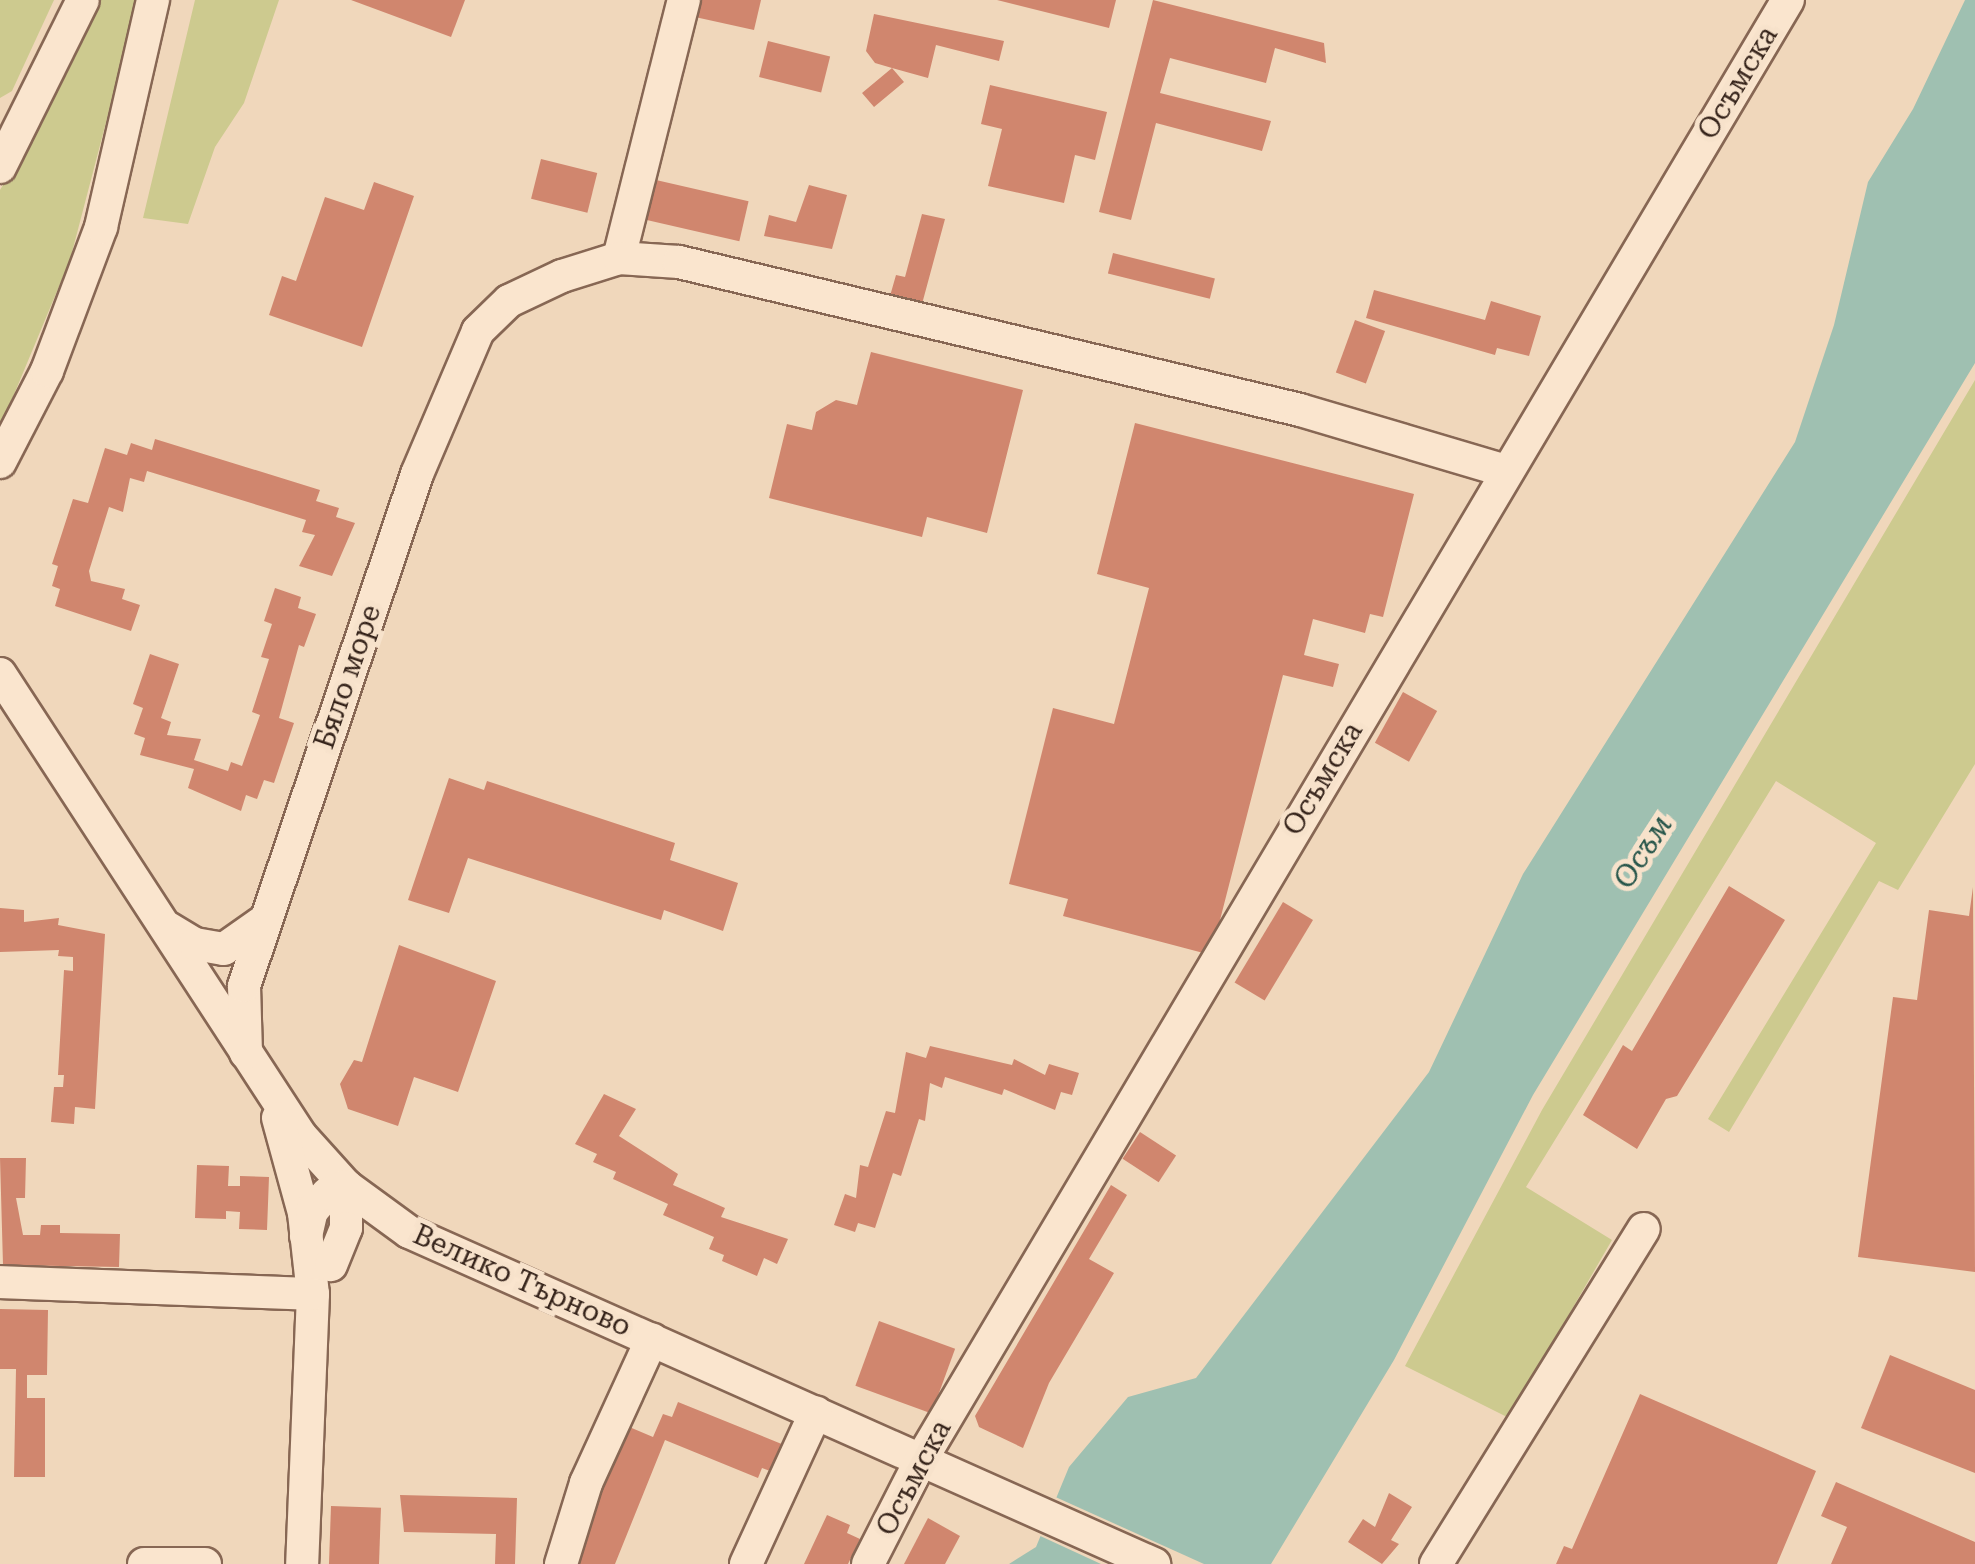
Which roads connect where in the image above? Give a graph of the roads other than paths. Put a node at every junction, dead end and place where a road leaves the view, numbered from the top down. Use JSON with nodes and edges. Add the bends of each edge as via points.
{"nodes":[{"id":1,"x":83,"y":0,"type":"edge"},
{"id":2,"x":153,"y":0,"type":"edge"},
{"id":3,"x":684,"y":0,"type":"edge"},
{"id":4,"x":1788,"y":0,"type":"edge"},
{"id":5,"x":0,"y":166,"type":"edge"},
{"id":6,"x":619,"y":258,"type":"junction"},
{"id":7,"x":0,"y":462,"type":"edge"},
{"id":8,"x":1506,"y":471,"type":"junction"},
{"id":9,"x":0,"y":674,"type":"edge"},
{"id":10,"x":0,"y":694,"type":"edge"},
{"id":11,"x":27,"y":718,"type":"junction"},
{"id":12,"x":166,"y":927,"type":"junction"},
{"id":13,"x":253,"y":943,"type":"junction"},
{"id":14,"x":209,"y":994,"type":"junction"},
{"id":15,"x":246,"y":1053,"type":"junction"},
{"id":16,"x":266,"y":1084,"type":"junction"},
{"id":17,"x":346,"y":1186,"type":"junction"},
{"id":18,"x":1644,"y":1228,"type":"dead end"},
{"id":19,"x":409,"y":1232,"type":"junction"},
{"id":20,"x":306,"y":1236,"type":"junction"},
{"id":21,"x":331,"y":1265,"type":"junction"},
{"id":22,"x":0,"y":1282,"type":"edge"},
{"id":23,"x":313,"y":1294,"type":"junction"},
{"id":24,"x":652,"y":1340,"type":"junction"},
{"id":25,"x":816,"y":1412,"type":"junction"},
{"id":26,"x":921,"y":1460,"type":"junction"},
{"id":27,"x":144,"y":1564,"type":"edge"},
{"id":28,"x":205,"y":1564,"type":"edge"},
{"id":29,"x":302,"y":1564,"type":"edge"},
{"id":30,"x":561,"y":1564,"type":"edge"},
{"id":31,"x":746,"y":1564,"type":"edge"},
{"id":32,"x":868,"y":1564,"type":"edge"},
{"id":33,"x":1154,"y":1564,"type":"edge"},
{"id":34,"x":1436,"y":1564,"type":"edge"}],
"edges":[{"from":1,"to":5,"type":"street"},
{"from":2,"to":7,"type":"street","via":[[101,227],[47,370]]},
{"from":3,"to":6,"type":"street"},
{"from":4,"to":8,"type":"street","name":"Осъмска"},
{"from":6,"to":8,"type":"street","via":[[679,262],[1300,410]]},
{"from":6,"to":13,"type":"street","name":"Бяло море","via":[[509,301],[478,331],[417,474]]},
{"from":8,"to":26,"type":"street","name":"Осъмска"},
{"from":9,"to":11,"type":"street","name":"Велико Търново"},
{"from":10,"to":11,"type":"street"},
{"from":11,"to":12,"type":"street","name":"Велико Търново"},
{"from":12,"to":13,"type":"street","via":[[196,944],[224,949]]},
{"from":12,"to":14,"type":"street","name":"Велико Търново"},
{"from":13,"to":14,"type":"street","via":[[225,992]]},
{"from":13,"to":15,"type":"street","name":"Бяло море","via":[[241,1019]]},
{"from":14,"to":15,"type":"street","name":"Велико Търново"},
{"from":15,"to":16,"type":"street","name":"Велико Търново"},
{"from":16,"to":17,"type":"street","name":"Велико Търново"},
{"from":16,"to":20,"type":"street"},
{"from":17,"to":19,"type":"street","name":"Велико Търново"},
{"from":17,"to":20,"type":"street","via":[[326,1194],[312,1211]]},
{"from":17,"to":21,"type":"street","via":[[346,1228]]},
{"from":18,"to":34,"type":"street"},
{"from":19,"to":21,"type":"street","via":[[374,1236]]},
{"from":19,"to":24,"type":"street","name":"Велико Търново"},
{"from":20,"to":23,"type":"street"},
{"from":21,"to":23,"type":"street"},
{"from":22,"to":23,"type":"street"},
{"from":23,"to":29,"type":"street"},
{"from":24,"to":25,"type":"street","name":"Велико Търново"},
{"from":24,"to":30,"type":"street","via":[[586,1482]]},
{"from":25,"to":26,"type":"street","name":"Велико Търново"},
{"from":25,"to":31,"type":"street"},
{"from":26,"to":32,"type":"street","name":"Осъмска"},
{"from":26,"to":33,"type":"street","name":"Велико Търново"},
{"from":27,"to":28,"type":"street"}]}
